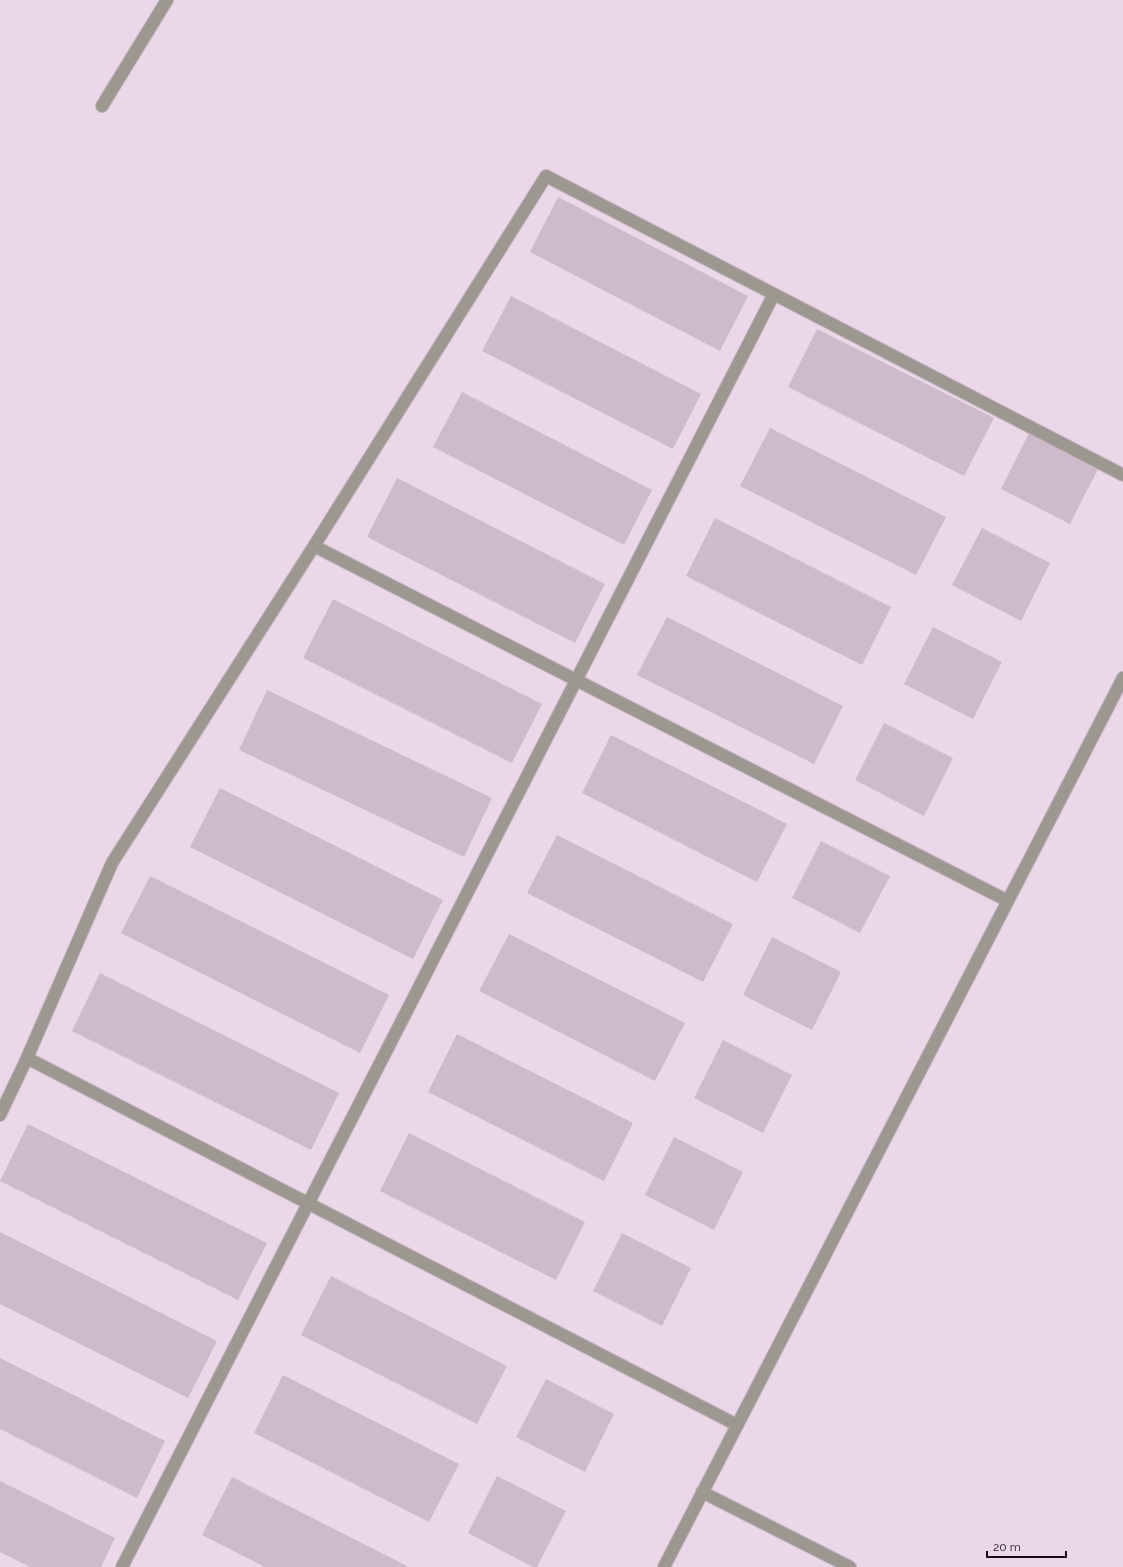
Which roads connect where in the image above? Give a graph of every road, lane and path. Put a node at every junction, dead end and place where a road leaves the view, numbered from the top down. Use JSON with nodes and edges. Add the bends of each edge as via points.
{"nodes":[{"id":1,"x":166,"y":0,"type":"edge"},
{"id":2,"x":102,"y":106,"type":"dead end"},
{"id":3,"x":774,"y":294,"type":"junction"},
{"id":4,"x":1123,"y":475,"type":"edge"},
{"id":5,"x":314,"y":546,"type":"junction"},
{"id":6,"x":1123,"y":678,"type":"edge"},
{"id":7,"x":577,"y":680,"type":"junction"},
{"id":8,"x":1008,"y":901,"type":"junction"},
{"id":9,"x":27,"y":1058,"type":"junction"},
{"id":10,"x":0,"y":1115,"type":"edge"},
{"id":11,"x":309,"y":1203,"type":"junction"},
{"id":12,"x":737,"y":1425,"type":"junction"},
{"id":13,"x":702,"y":1492,"type":"junction"},
{"id":14,"x":122,"y":1567,"type":"edge"},
{"id":15,"x":664,"y":1567,"type":"edge"},
{"id":16,"x":850,"y":1567,"type":"edge"}],
"edges":[{"from":1,"to":2,"type":"lane"},
{"from":3,"to":4,"type":"lane"},
{"from":3,"to":5,"type":"lane","via":[[546,176]]},
{"from":3,"to":7,"type":"lane"},
{"from":5,"to":7,"type":"lane"},
{"from":5,"to":9,"type":"lane","via":[[112,863]]},
{"from":6,"to":8,"type":"lane"},
{"from":7,"to":8,"type":"lane"},
{"from":7,"to":11,"type":"lane"},
{"from":8,"to":12,"type":"lane"},
{"from":9,"to":10,"type":"lane"},
{"from":9,"to":11,"type":"lane"},
{"from":11,"to":12,"type":"lane"},
{"from":11,"to":14,"type":"lane"},
{"from":12,"to":13,"type":"lane"},
{"from":13,"to":15,"type":"lane"},
{"from":13,"to":16,"type":"lane"}]}
